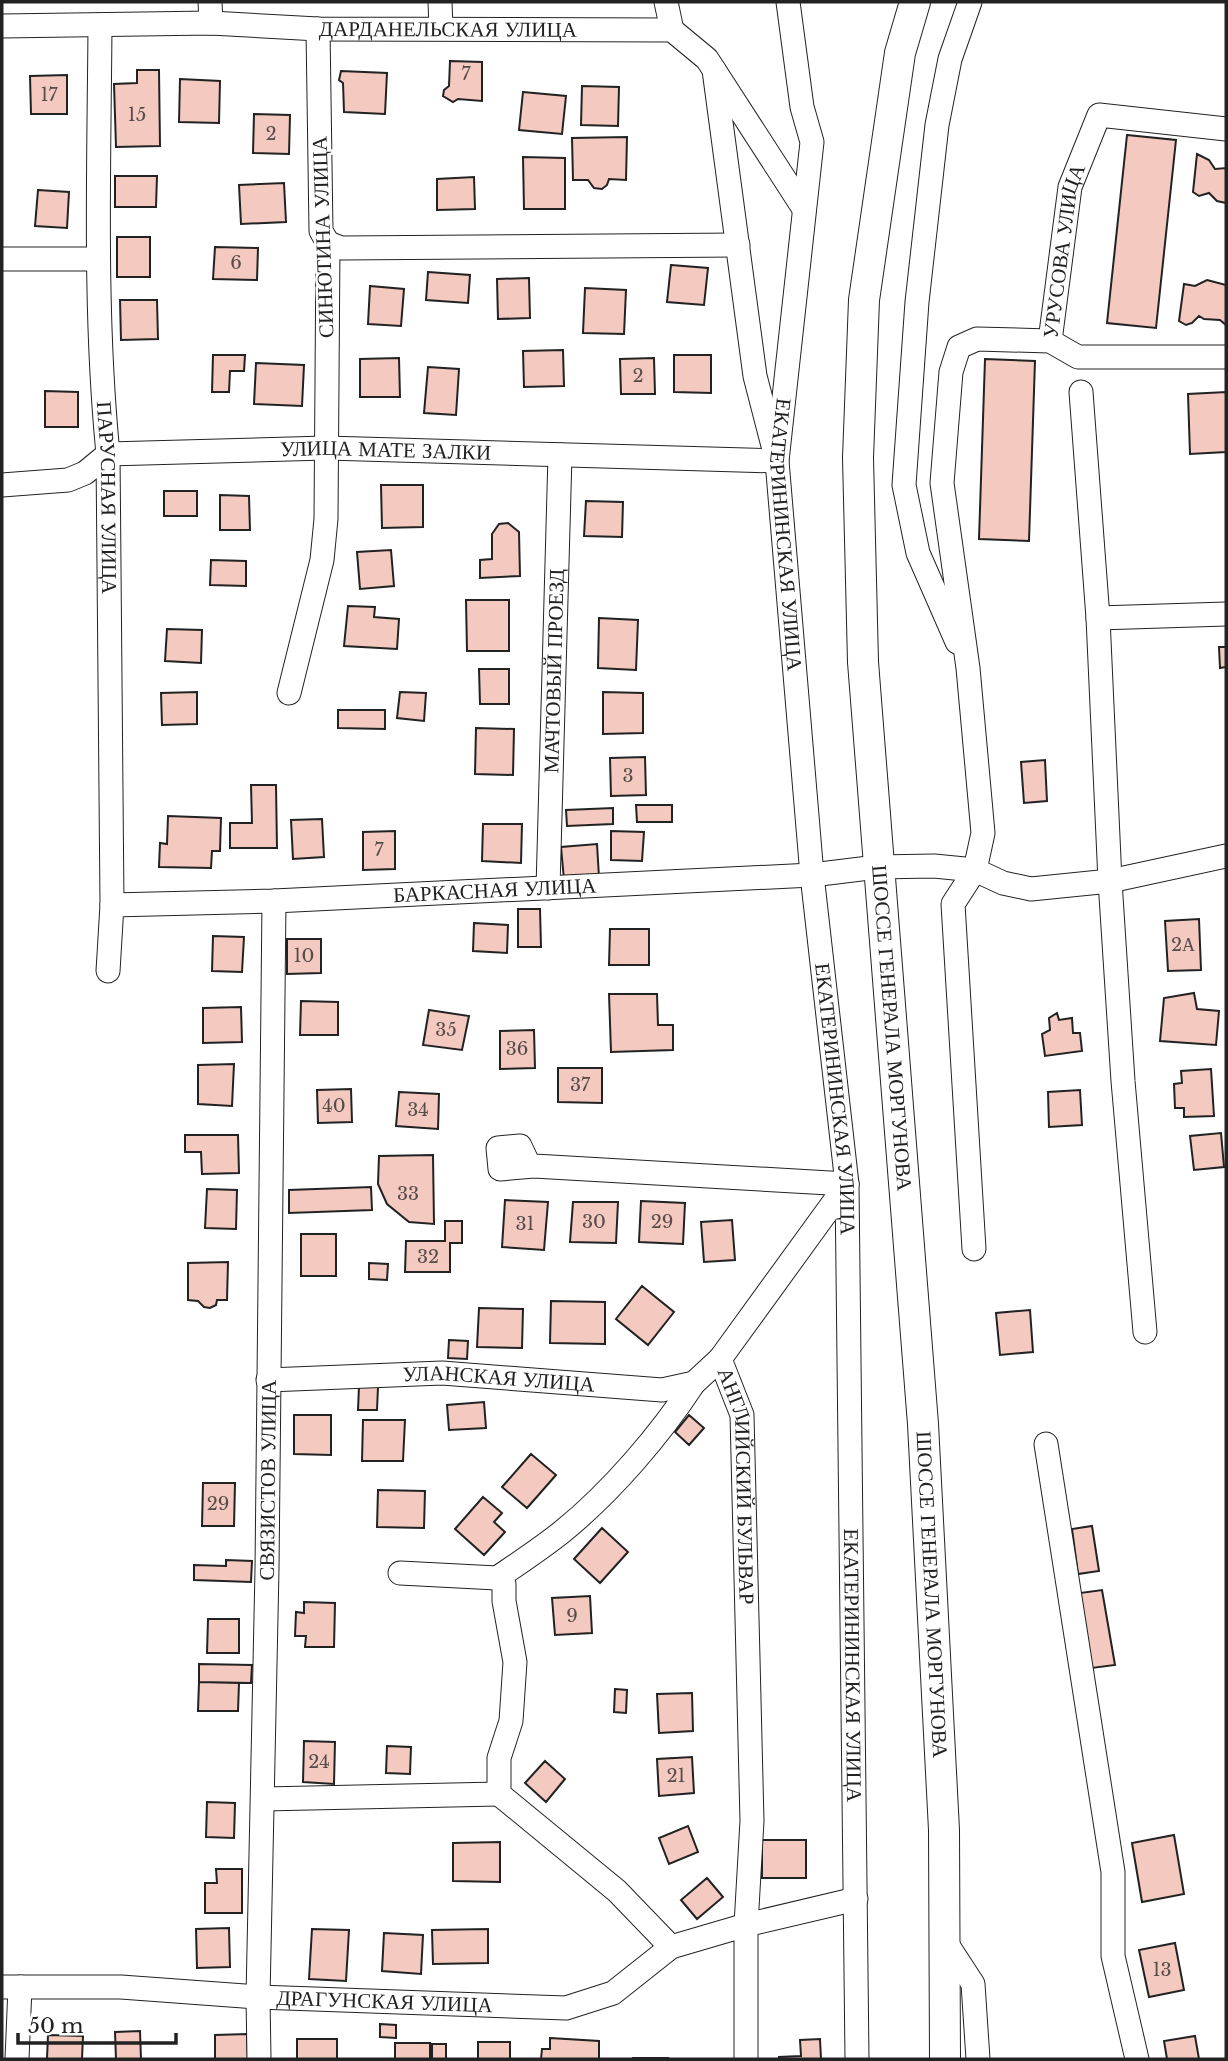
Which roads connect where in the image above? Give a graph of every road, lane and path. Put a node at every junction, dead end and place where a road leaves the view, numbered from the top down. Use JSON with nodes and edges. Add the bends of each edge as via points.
{"nodes":[{"id":1,"x":440,"y":2,"type":"edge"},
{"id":2,"x":666,"y":2,"type":"edge"},
{"id":3,"x":789,"y":2,"type":"edge"},
{"id":4,"x":915,"y":2,"type":"edge"},
{"id":5,"x":970,"y":2,"type":"edge"},
{"id":6,"x":211,"y":12,"type":"edge"},
{"id":7,"x":2,"y":26,"type":"edge"},
{"id":8,"x":100,"y":26,"type":"junction"},
{"id":9,"x":441,"y":28,"type":"junction"},
{"id":10,"x":318,"y":29,"type":"junction"},
{"id":11,"x":672,"y":30,"type":"junction"},
{"id":12,"x":714,"y":70,"type":"junction"},
{"id":13,"x":1226,"y":129,"type":"edge"},
{"id":14,"x":804,"y":209,"type":"junction"},
{"id":15,"x":328,"y":243,"type":"junction"},
{"id":16,"x":738,"y":245,"type":"junction"},
{"id":17,"x":2,"y":259,"type":"edge"},
{"id":18,"x":98,"y":259,"type":"junction"},
{"id":19,"x":1051,"y":341,"type":"junction"},
{"id":20,"x":1226,"y":357,"type":"edge"},
{"id":21,"x":1081,"y":392,"type":"dead end"},
{"id":22,"x":326,"y":448,"type":"junction"},
{"id":23,"x":107,"y":454,"type":"junction"},
{"id":24,"x":560,"y":455,"type":"junction"},
{"id":25,"x":777,"y":461,"type":"junction"},
{"id":26,"x":2,"y":485,"type":"edge"},
{"id":27,"x":1226,"y":614,"type":"edge"},
{"id":28,"x":1098,"y":618,"type":"junction"},
{"id":29,"x":968,"y":668,"type":"junction"},
{"id":30,"x":289,"y":692,"type":"dead end"},
{"id":31,"x":1226,"y":856,"type":"edge"},
{"id":32,"x":877,"y":867,"type":"junction"},
{"id":33,"x":975,"y":870,"type":"junction"},
{"id":34,"x":812,"y":875,"type":"junction"},
{"id":35,"x":1110,"y":881,"type":"junction"},
{"id":36,"x":548,"y":888,"type":"junction"},
{"id":37,"x":274,"y":901,"type":"junction"},
{"id":38,"x":112,"y":905,"type":"junction"},
{"id":39,"x":108,"y":971,"type":"dead end"},
{"id":40,"x":534,"y":1167,"type":"dead end"},
{"id":41,"x":847,"y":1184,"type":"junction"},
{"id":42,"x":974,"y":1249,"type":"dead end"},
{"id":43,"x":1145,"y":1332,"type":"dead end"},
{"id":44,"x":720,"y":1359,"type":"junction"},
{"id":45,"x":268,"y":1380,"type":"junction"},
{"id":46,"x":695,"y":1383,"type":"junction"},
{"id":47,"x":1046,"y":1444,"type":"dead end"},
{"id":48,"x":400,"y":1573,"type":"dead end"},
{"id":49,"x":497,"y":1578,"type":"junction"},
{"id":50,"x":499,"y":1794,"type":"junction"},
{"id":51,"x":263,"y":1799,"type":"junction"},
{"id":52,"x":856,"y":1899,"type":"junction"},
{"id":53,"x":746,"y":1925,"type":"junction"},
{"id":54,"x":945,"y":1941,"type":"junction"},
{"id":55,"x":671,"y":1947,"type":"junction"},
{"id":56,"x":11,"y":1987,"type":"edge"},
{"id":57,"x":258,"y":1997,"type":"junction"},
{"id":58,"x":17,"y":2059,"type":"edge"},
{"id":59,"x":258,"y":2059,"type":"edge"},
{"id":60,"x":746,"y":2059,"type":"edge"},
{"id":61,"x":857,"y":2059,"type":"edge"},
{"id":62,"x":945,"y":2059,"type":"edge"},
{"id":63,"x":978,"y":2059,"type":"edge"},
{"id":64,"x":1137,"y":2059,"type":"edge"}],
"edges":[{"from":1,"to":9,"type":"street"},
{"from":2,"to":11,"type":"street"},
{"from":3,"to":14,"type":"street","name":"ЕКАТЕРИНИНСКАЯ УЛИЦА","via":[[802,107],[813,142]]},
{"from":4,"to":32,"type":"main road","name":"ШОССЕ ГЕНЕРАЛА МОРГУНОВА","via":[[900,53],[864,300],[858,458],[862,635]]},
{"from":5,"to":29,"type":"street","via":[[950,59],[937,125],[917,302],[904,485],[918,553]]},
{"from":6,"to":8,"type":"street","name":"ДАРДАНЕЛЬСКАЯ УЛИЦА"},
{"from":6,"to":10,"type":"street","name":"ДАРДАНЕЛЬСКАЯ УЛИЦА"},
{"from":7,"to":8,"type":"street","name":"ДАРДАНЕЛЬСКАЯ УЛИЦА"},
{"from":8,"to":18,"type":"street","name":"ПАРУСНАЯ УЛИЦА"},
{"from":9,"to":10,"type":"street","name":"ДАРДАНЕЛЬСКАЯ УЛИЦА"},
{"from":9,"to":11,"type":"street","name":"ДАРДАНЕЛЬСКАЯ УЛИЦА"},
{"from":10,"to":15,"type":"street","name":"СИНЮТИНА УЛИЦА","via":[[321,231]]},
{"from":11,"to":12,"type":"street"},
{"from":12,"to":14,"type":"street"},
{"from":12,"to":16,"type":"street"},
{"from":13,"to":19,"type":"street","name":"УРУСОВА УЛИЦА","via":[[1099,115],[1070,187]]},
{"from":14,"to":25,"type":"street","name":"ЕКАТЕРИНИНСКАЯ УЛИЦА"},
{"from":15,"to":16,"type":"street","via":[[341,248]]},
{"from":15,"to":22,"type":"street","name":"СИНЮТИНА УЛИЦА"},
{"from":16,"to":25,"type":"street","via":[[755,376]]},
{"from":17,"to":18,"type":"street"},
{"from":18,"to":23,"type":"street","name":"ПАРУСНАЯ УЛИЦА"},
{"from":19,"to":20,"type":"street","name":"УРУСОВА УЛИЦА","via":[[1078,357]]},
{"from":19,"to":29,"type":"street","via":[[977,339],[959,346],[951,372],[942,483]]},
{"from":21,"to":28,"type":"street"},
{"from":22,"to":23,"type":"street","name":"УЛИЦА МАТЕ ЗАЛКИ"},
{"from":22,"to":24,"type":"street","name":"УЛИЦА МАТЕ ЗАЛКИ"},
{"from":22,"to":30,"type":"street","name":"СИНЮТИНА УЛИЦА","via":[[322,560]]},
{"from":23,"to":26,"type":"street","via":[[85,473],[68,480]]},
{"from":23,"to":38,"type":"street","name":"ПАРУСНАЯ УЛИЦА"},
{"from":24,"to":25,"type":"street","name":"УЛИЦА МАТЕ ЗАЛКИ"},
{"from":24,"to":36,"type":"street","name":"МАЧТОВЫЙ ПРОЕЗД"},
{"from":25,"to":34,"type":"street","name":"ЕКАТЕРИНИНСКАЯ УЛИЦА"},
{"from":27,"to":28,"type":"street"},
{"from":28,"to":35,"type":"street"},
{"from":29,"to":33,"type":"street","via":[[983,833]]},
{"from":31,"to":35,"type":"street","name":"БАРКАСНАЯ УЛИЦА"},
{"from":32,"to":33,"type":"street","name":"БАРКАСНАЯ УЛИЦА"},
{"from":32,"to":34,"type":"street","name":"БАРКАСНАЯ УЛИЦА"},
{"from":32,"to":54,"type":"main road","name":"ШОССЕ ГЕНЕРАЛА МОРГУНОВА","via":[[923,1424],[944,1830]]},
{"from":33,"to":35,"type":"street","name":"БАРКАСНАЯ УЛИЦА","via":[[1031,889]]},
{"from":33,"to":42,"type":"street","via":[[953,904]]},
{"from":34,"to":36,"type":"street","name":"БАРКАСНАЯ УЛИЦА"},
{"from":34,"to":41,"type":"street","name":"ЕКАТЕРИНИНСКАЯ УЛИЦА"},
{"from":35,"to":43,"type":"street"},
{"from":36,"to":37,"type":"street","name":"БАРКАСНАЯ УЛИЦА"},
{"from":37,"to":38,"type":"street","name":"БАРКАСНАЯ УЛИЦА"},
{"from":37,"to":45,"type":"street","name":"СВЯЗИСТОВ УЛИЦА"},
{"from":38,"to":39,"type":"street","name":"ПАРУСНАЯ УЛИЦА"},
{"from":40,"to":41,"type":"street"},
{"from":41,"to":44,"type":"street","name":"АНГЛИЙСКИЙ БУЛЬВАР"},
{"from":41,"to":52,"type":"street","name":"ЕКАТЕРИНИНСКАЯ УЛИЦА"},
{"from":44,"to":46,"type":"street"},
{"from":44,"to":53,"type":"street","name":"АНГЛИЙСКИЙ БУЛЬВАР","via":[[742,1415],[752,1821]]},
{"from":45,"to":46,"type":"street","name":"УЛАНСКАЯ УЛИЦА","via":[[442,1373],[662,1390]]},
{"from":45,"to":51,"type":"street","name":"СВЯЗИСТОВ УЛИЦА"},
{"from":46,"to":49,"type":"street","via":[[674,1415],[585,1513]]},
{"from":47,"to":64,"type":"street","via":[[1114,1872],[1113,1956]]},
{"from":48,"to":49,"type":"street"},
{"from":49,"to":50,"type":"street","via":[[504,1584],[515,1662],[511,1721],[499,1758]]},
{"from":50,"to":51,"type":"street"},
{"from":50,"to":55,"type":"street","via":[[617,1891]]},
{"from":51,"to":57,"type":"street","name":"СВЯЗИСТОВ УЛИЦА"},
{"from":52,"to":53,"type":"street","name":"ДРАГУНСКАЯ УЛИЦА"},
{"from":52,"to":61,"type":"street","name":"ЕКАТЕРИНИНСКАЯ УЛИЦА"},
{"from":53,"to":55,"type":"street","name":"ДРАГУНСКАЯ УЛИЦА"},
{"from":53,"to":60,"type":"street","name":"АНГЛИЙСКИЙ БУЛЬВАР"},
{"from":54,"to":62,"type":"main road","name":"ШОССЕ ГЕНЕРАЛА МОРГУНОВА"},
{"from":54,"to":63,"type":"street","via":[[974,1983]]},
{"from":55,"to":57,"type":"street","name":"ДРАГУНСКАЯ УЛИЦА","via":[[613,1993],[566,2008]]},
{"from":56,"to":57,"type":"street","name":"ДРАГУНСКАЯ УЛИЦА","via":[[121,1987]]},
{"from":56,"to":58,"type":"street"},
{"from":57,"to":59,"type":"street","name":"СВЯЗИСТОВ УЛИЦА"}]}
